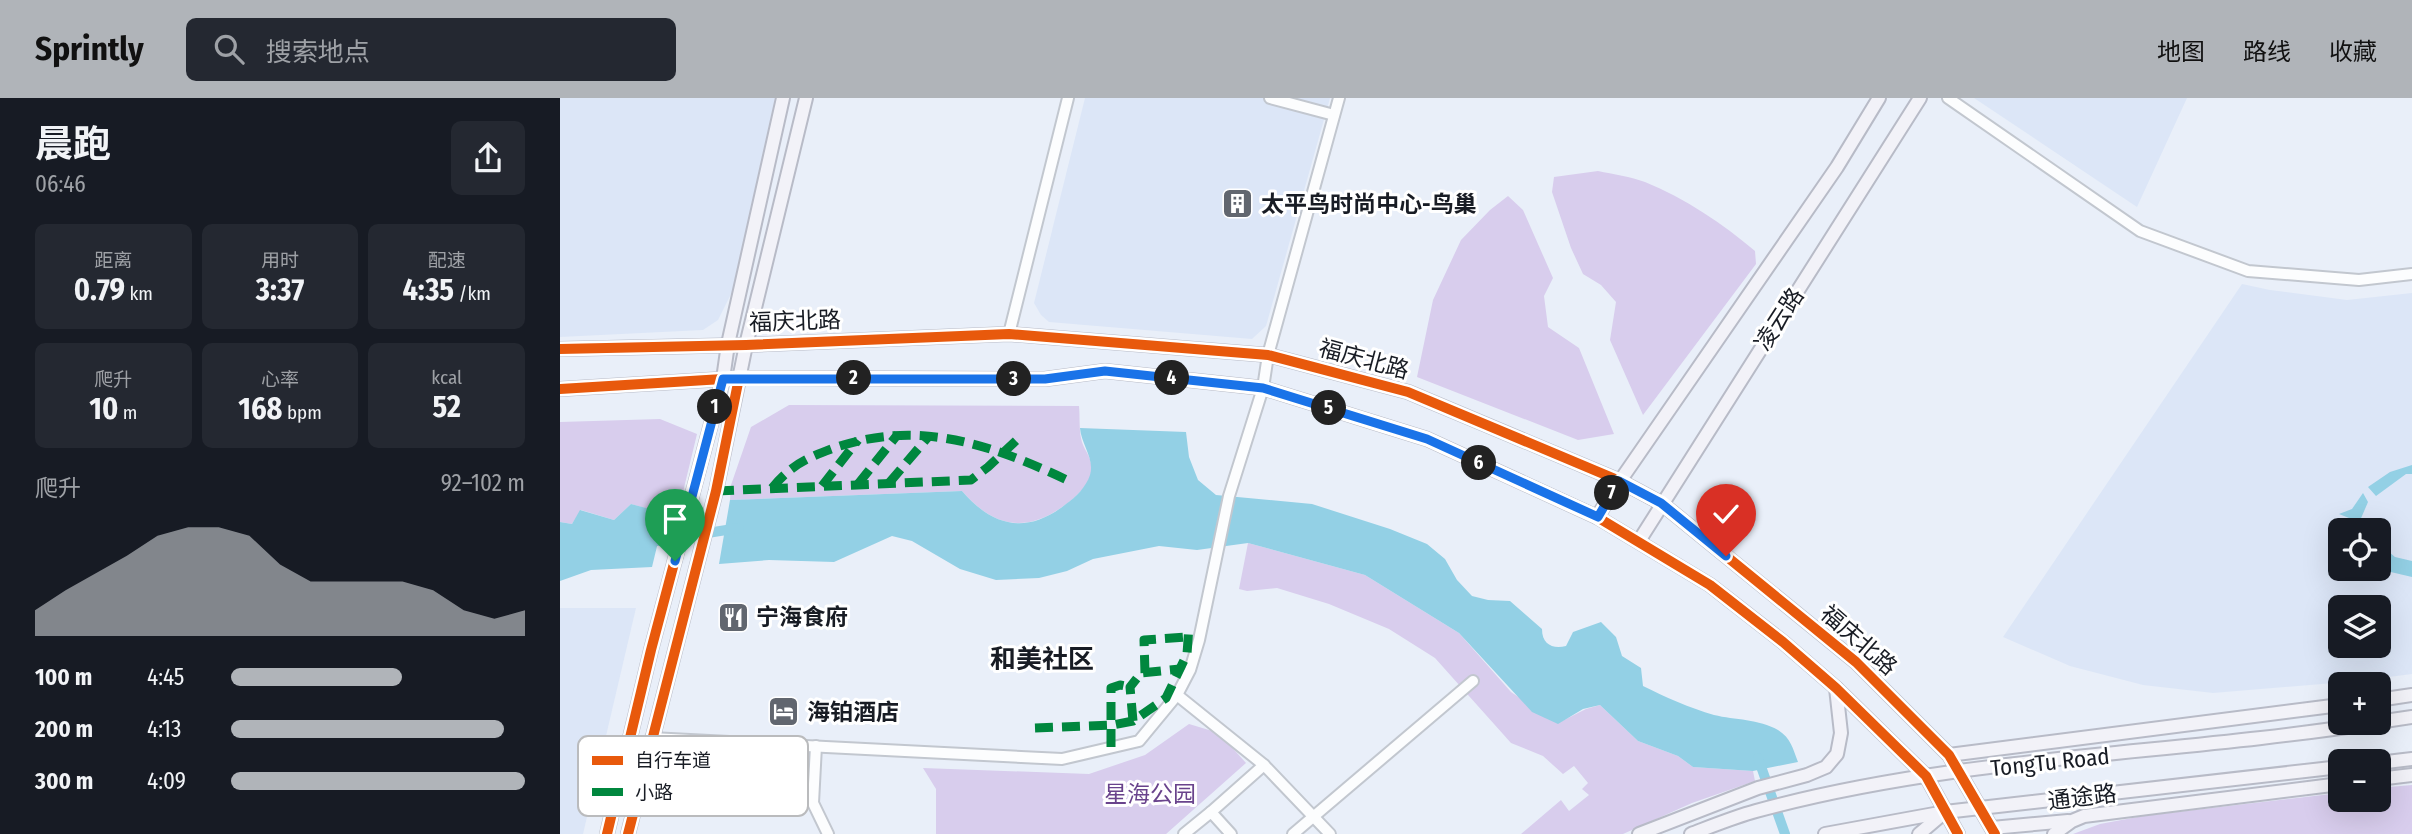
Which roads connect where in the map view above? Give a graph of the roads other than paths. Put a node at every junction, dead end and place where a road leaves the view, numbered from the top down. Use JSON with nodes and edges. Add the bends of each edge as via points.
{"nodes":[{"id":1,"x":783,"y":98,"type":"edge"},
{"id":2,"x":806,"y":98,"type":"edge"},
{"id":3,"x":1068,"y":98,"type":"edge"},
{"id":4,"x":1270,"y":98,"type":"edge"},
{"id":5,"x":1339,"y":98,"type":"edge"},
{"id":6,"x":1879,"y":98,"type":"edge"},
{"id":7,"x":1920,"y":98,"type":"edge"},
{"id":8,"x":1948,"y":98,"type":"edge"},
{"id":9,"x":1334,"y":115,"type":"junction"},
{"id":10,"x":2412,"y":274,"type":"edge"},
{"id":11,"x":1009,"y":334,"type":"junction"},
{"id":12,"x":728,"y":344,"type":"junction"},
{"id":13,"x":746,"y":345,"type":"junction"},
{"id":14,"x":560,"y":349,"type":"edge"},
{"id":15,"x":1268,"y":355,"type":"junction"},
{"id":16,"x":739,"y":378,"type":"junction"},
{"id":17,"x":723,"y":379,"type":"junction"},
{"id":18,"x":1263,"y":388,"type":"junction"},
{"id":19,"x":560,"y":389,"type":"edge"},
{"id":20,"x":1619,"y":481,"type":"junction"},
{"id":21,"x":1661,"y":503,"type":"junction"},
{"id":22,"x":1598,"y":517,"type":"junction"},
{"id":23,"x":1639,"y":541,"type":"junction"},
{"id":24,"x":1473,"y":681,"type":"dead end"},
{"id":25,"x":1836,"y":688,"type":"junction"},
{"id":26,"x":1177,"y":695,"type":"junction"},
{"id":27,"x":2412,"y":695,"type":"edge"},
{"id":28,"x":2391,"y":697,"type":"edge"},
{"id":29,"x":2328,"y":707,"type":"edge"},
{"id":30,"x":2412,"y":717,"type":"edge"},
{"id":31,"x":2391,"y":720,"type":"edge"},
{"id":32,"x":2328,"y":730,"type":"edge"},
{"id":33,"x":631,"y":736,"type":"edge"},
{"id":34,"x":652,"y":736,"type":"edge"},
{"id":35,"x":808,"y":746,"type":"edge"},
{"id":36,"x":816,"y":746,"type":"junction"},
{"id":37,"x":1949,"y":755,"type":"junction"},
{"id":38,"x":2412,"y":759,"type":"edge"},
{"id":39,"x":2391,"y":761,"type":"edge"},
{"id":40,"x":1264,"y":765,"type":"junction"},
{"id":41,"x":2328,"y":768,"type":"edge"},
{"id":42,"x":1960,"y":771,"type":"junction"},
{"id":43,"x":2412,"y":775,"type":"edge"},
{"id":44,"x":1926,"y":776,"type":"junction"},
{"id":45,"x":2391,"y":777,"type":"edge"},
{"id":46,"x":2328,"y":786,"type":"edge"},
{"id":47,"x":1982,"y":809,"type":"junction"},
{"id":48,"x":1211,"y":812,"type":"junction"},
{"id":49,"x":1945,"y":812,"type":"junction"},
{"id":50,"x":611,"y":816,"type":"edge"},
{"id":51,"x":632,"y":816,"type":"edge"},
{"id":52,"x":1313,"y":816,"type":"junction"},
{"id":53,"x":2072,"y":821,"type":"junction"},
{"id":54,"x":1994,"y":831,"type":"edge"},
{"id":55,"x":1831,"y":833,"type":"edge"},
{"id":56,"x":607,"y":834,"type":"edge"},
{"id":57,"x":628,"y":834,"type":"edge"},
{"id":58,"x":828,"y":834,"type":"edge"},
{"id":59,"x":1184,"y":834,"type":"edge"},
{"id":60,"x":1231,"y":834,"type":"edge"},
{"id":61,"x":1293,"y":834,"type":"edge"},
{"id":62,"x":1330,"y":834,"type":"edge"},
{"id":63,"x":1639,"y":834,"type":"edge"},
{"id":64,"x":1691,"y":834,"type":"edge"},
{"id":65,"x":1919,"y":834,"type":"edge"},
{"id":66,"x":1958,"y":834,"type":"edge"},
{"id":67,"x":2054,"y":834,"type":"edge"}],
"edges":[{"from":1,"to":12,"type":"main road"},
{"from":2,"to":13,"type":"main road"},
{"from":3,"to":11,"type":"street"},
{"from":4,"to":9,"type":"street"},
{"from":5,"to":9,"type":"street"},
{"from":6,"to":20,"type":"main road","name":"凌云路","via":[[1837,167]]},
{"from":7,"to":21,"type":"main road","name":"凌云路"},
{"from":8,"to":10,"type":"street","via":[[2140,231],[2248,271],[2358,280]]},
{"from":9,"to":15,"type":"street"},
{"from":11,"to":13,"type":"main road","name":"福庆北路"},
{"from":11,"to":15,"type":"main road","name":"福庆北路"},
{"from":12,"to":13,"type":"main road","name":"福庆北路"},
{"from":12,"to":14,"type":"main road","name":"福庆北路"},
{"from":12,"to":17,"type":"main road"},
{"from":13,"to":16,"type":"main road"},
{"from":15,"to":18,"type":"street"},
{"from":15,"to":20,"type":"main road","name":"福庆北路","via":[[1408,392]]},
{"from":16,"to":17,"type":"main road"},
{"from":16,"to":18,"type":"main road","via":[[1045,379],[1105,371]]},
{"from":16,"to":34,"type":"main road","via":[[711,509]]},
{"from":17,"to":19,"type":"main road"},
{"from":17,"to":33,"type":"main road"},
{"from":18,"to":22,"type":"main road","via":[[1427,439]]},
{"from":18,"to":26,"type":"street","via":[[1228,496],[1199,640]]},
{"from":20,"to":21,"type":"main road","name":"福庆北路"},
{"from":20,"to":22,"type":"main road","name":"凌云路"},
{"from":21,"to":23,"type":"main road","name":"凌云路"},
{"from":21,"to":37,"type":"main road","name":"福庆北路","via":[[1856,662]]},
{"from":22,"to":23,"type":"main road"},
{"from":23,"to":25,"type":"main road","via":[[1710,585]]},
{"from":24,"to":52,"type":"street"},
{"from":25,"to":44,"type":"main road"},
{"from":25,"to":63,"type":"main road","via":[[1841,733],[1837,754],[1826,767]]},
{"from":26,"to":36,"type":"street","via":[[1139,741],[1062,759]]},
{"from":26,"to":40,"type":"street"},
{"from":27,"to":28,"type":"main road"},
{"from":29,"to":37,"type":"main road"},
{"from":30,"to":31,"type":"main road","name":"TongTu Road"},
{"from":32,"to":42,"type":"main road","name":"TongTu Road"},
{"from":35,"to":36,"type":"street"},
{"from":36,"to":58,"type":"street","via":[[813,803]]},
{"from":37,"to":42,"type":"main road","name":"福庆北路"},
{"from":38,"to":39,"type":"main road"},
{"from":40,"to":48,"type":"street"},
{"from":40,"to":52,"type":"street"},
{"from":41,"to":47,"type":"main road","name":"通途路"},
{"from":42,"to":44,"type":"main road","name":"TongTu Road"},
{"from":42,"to":47,"type":"main road","name":"福庆北路"},
{"from":43,"to":45,"type":"main road"},
{"from":44,"to":49,"type":"main road"},
{"from":44,"to":64,"type":"main road","name":"TongTu Road","via":[[1818,795]]},
{"from":46,"to":53,"type":"main road"},
{"from":47,"to":49,"type":"main road","name":"通途路"},
{"from":47,"to":54,"type":"main road","name":"福庆北路"},
{"from":48,"to":59,"type":"street"},
{"from":48,"to":60,"type":"street"},
{"from":49,"to":55,"type":"main road","name":"通途路"},
{"from":49,"to":65,"type":"main road"},
{"from":49,"to":66,"type":"main road"},
{"from":50,"to":56,"type":"main road"},
{"from":51,"to":57,"type":"main road"},
{"from":52,"to":61,"type":"street"},
{"from":52,"to":62,"type":"street"},
{"from":53,"to":54,"type":"main road"},
{"from":53,"to":67,"type":"main road"}]}
